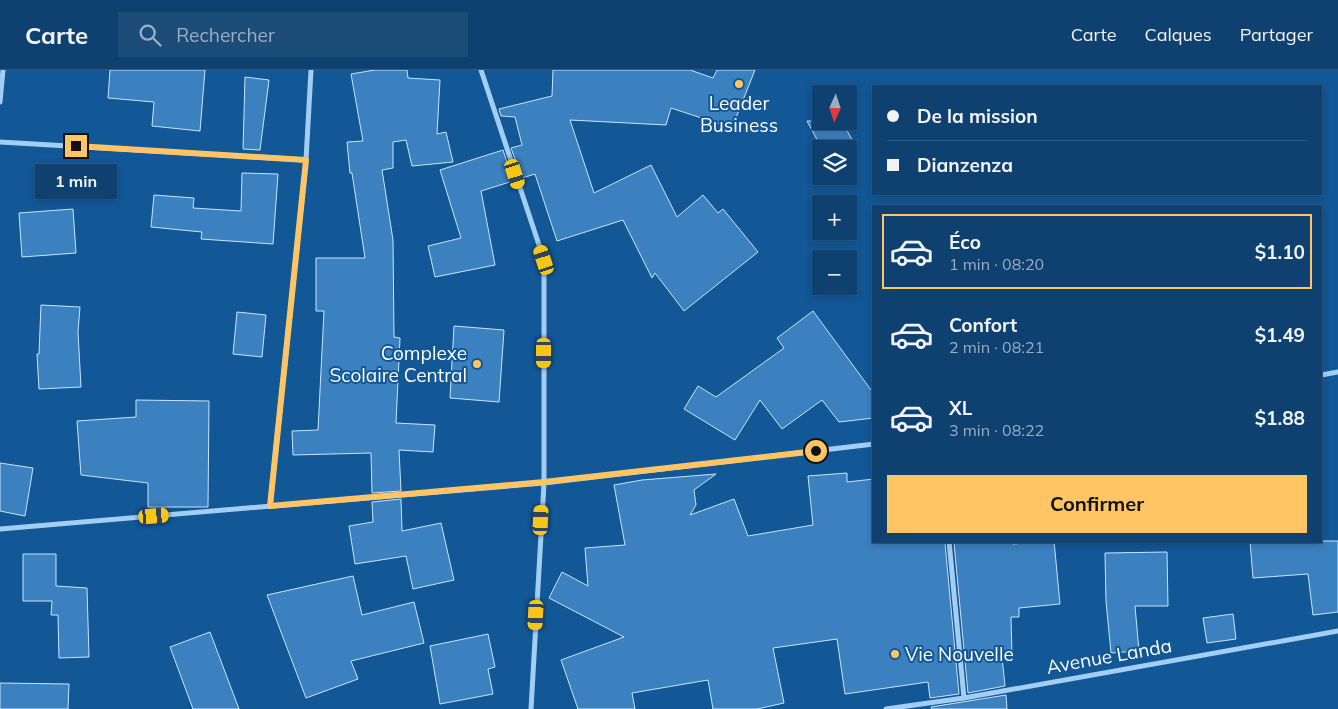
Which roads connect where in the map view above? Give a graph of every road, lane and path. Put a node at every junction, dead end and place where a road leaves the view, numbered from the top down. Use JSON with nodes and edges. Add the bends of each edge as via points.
{"nodes":[{"id":1,"x":3,"y":70,"type":"edge"},
{"id":2,"x":311,"y":70,"type":"edge"},
{"id":3,"x":481,"y":70,"type":"edge"},
{"id":4,"x":0,"y":102,"type":"edge"},
{"id":5,"x":0,"y":142,"type":"edge"},
{"id":6,"x":306,"y":160,"type":"junction"},
{"id":7,"x":1338,"y":372,"type":"edge"},
{"id":8,"x":1322,"y":374,"type":"edge"},
{"id":9,"x":872,"y":444,"type":"edge"},
{"id":10,"x":544,"y":482,"type":"junction"},
{"id":11,"x":270,"y":506,"type":"junction"},
{"id":12,"x":0,"y":529,"type":"edge"},
{"id":13,"x":949,"y":543,"type":"edge"},
{"id":14,"x":1338,"y":631,"type":"edge"},
{"id":15,"x":964,"y":698,"type":"junction"},
{"id":16,"x":530,"y":709,"type":"edge"},
{"id":17,"x":886,"y":709,"type":"edge"}],
"edges":[{"from":1,"to":4,"type":"street"},
{"from":2,"to":6,"type":"street"},
{"from":3,"to":10,"type":"street","via":[[544,260]]},
{"from":5,"to":6,"type":"street"},
{"from":6,"to":11,"type":"street"},
{"from":7,"to":8,"type":"street"},
{"from":9,"to":10,"type":"street"},
{"from":10,"to":11,"type":"street"},
{"from":10,"to":16,"type":"street"},
{"from":11,"to":12,"type":"street"},
{"from":13,"to":15,"type":"street"},
{"from":14,"to":15,"type":"street","name":"Avenue Landa"},
{"from":15,"to":17,"type":"street","name":"Avenue Landa"}]}
